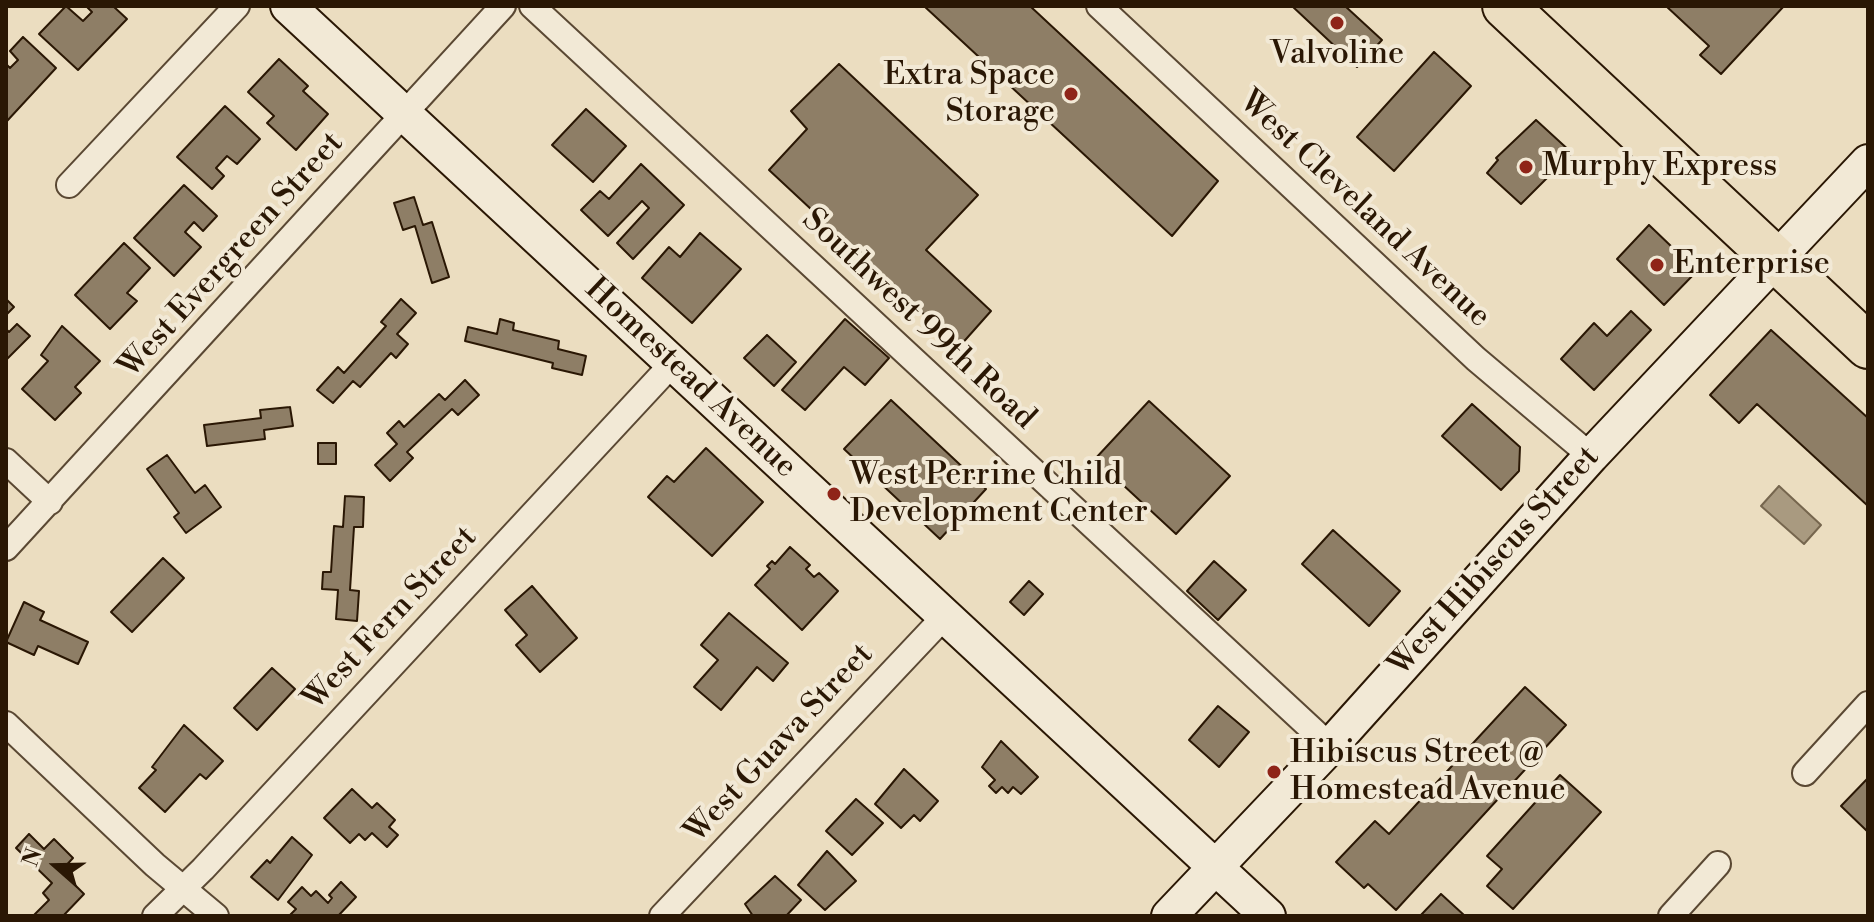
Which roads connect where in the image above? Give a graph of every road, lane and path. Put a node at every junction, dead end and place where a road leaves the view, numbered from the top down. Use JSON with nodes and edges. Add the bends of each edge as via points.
{"nodes":[{"id":1,"x":237,"y":6,"type":"edge"},
{"id":2,"x":288,"y":6,"type":"edge"},
{"id":3,"x":503,"y":6,"type":"edge"},
{"id":4,"x":532,"y":6,"type":"edge"},
{"id":5,"x":1099,"y":6,"type":"edge"},
{"id":6,"x":1507,"y":7,"type":"edge"},
{"id":7,"x":404,"y":115,"type":"junction"},
{"id":8,"x":1868,"y":162,"type":"edge"},
{"id":9,"x":69,"y":185,"type":"dead end"},
{"id":10,"x":1775,"y":261,"type":"junction"},
{"id":11,"x":1868,"y":346,"type":"edge"},
{"id":12,"x":673,"y":363,"type":"junction"},
{"id":13,"x":1591,"y":456,"type":"junction"},
{"id":14,"x":6,"y":461,"type":"edge"},
{"id":15,"x":50,"y":502,"type":"junction"},
{"id":16,"x":6,"y":548,"type":"edge"},
{"id":17,"x":944,"y":617,"type":"junction"},
{"id":18,"x":1868,"y":704,"type":"edge"},
{"id":19,"x":6,"y":724,"type":"edge"},
{"id":20,"x":1330,"y":746,"type":"junction"},
{"id":21,"x":1805,"y":773,"type":"dead end"},
{"id":22,"x":1718,"y":864,"type":"dead end"},
{"id":23,"x":1217,"y":866,"type":"junction"},
{"id":24,"x":183,"y":888,"type":"junction"},
{"id":25,"x":155,"y":916,"type":"edge"},
{"id":26,"x":216,"y":916,"type":"edge"},
{"id":27,"x":662,"y":916,"type":"edge"},
{"id":28,"x":1169,"y":916,"type":"edge"},
{"id":29,"x":1268,"y":916,"type":"edge"},
{"id":30,"x":1671,"y":916,"type":"edge"}],
"edges":[{"from":1,"to":9,"type":"street"},
{"from":2,"to":7,"type":"street","name":"Homestead Avenue"},
{"from":3,"to":7,"type":"street","name":"West Evergreen Street"},
{"from":4,"to":20,"type":"street","name":"Southwest 99th Road"},
{"from":5,"to":13,"type":"street","name":"West Cleveland Avenue","via":[[1476,359]]},
{"from":6,"to":10,"type":"highway"},
{"from":7,"to":12,"type":"street","name":"Homestead Avenue"},
{"from":7,"to":15,"type":"street","name":"West Evergreen Street"},
{"from":8,"to":10,"type":"street","name":"West Hibiscus Street"},
{"from":10,"to":11,"type":"highway"},
{"from":10,"to":13,"type":"street","name":"West Hibiscus Street"},
{"from":12,"to":17,"type":"street","name":"Homestead Avenue"},
{"from":12,"to":24,"type":"street","name":"West Fern Street"},
{"from":13,"to":20,"type":"street","name":"West Hibiscus Street"},
{"from":14,"to":15,"type":"street"},
{"from":15,"to":16,"type":"street","name":"West Evergreen Street"},
{"from":17,"to":23,"type":"street","name":"Homestead Avenue"},
{"from":17,"to":27,"type":"street","name":"West Guava Street"},
{"from":18,"to":21,"type":"street"},
{"from":19,"to":24,"type":"street"},
{"from":20,"to":23,"type":"street","name":"West Hibiscus Street"},
{"from":22,"to":30,"type":"street"},
{"from":23,"to":28,"type":"street","name":"West Hibiscus Street"},
{"from":23,"to":29,"type":"street","name":"Homestead Avenue"},
{"from":24,"to":25,"type":"street","name":"West Fern Street"},
{"from":24,"to":26,"type":"street"}]}
